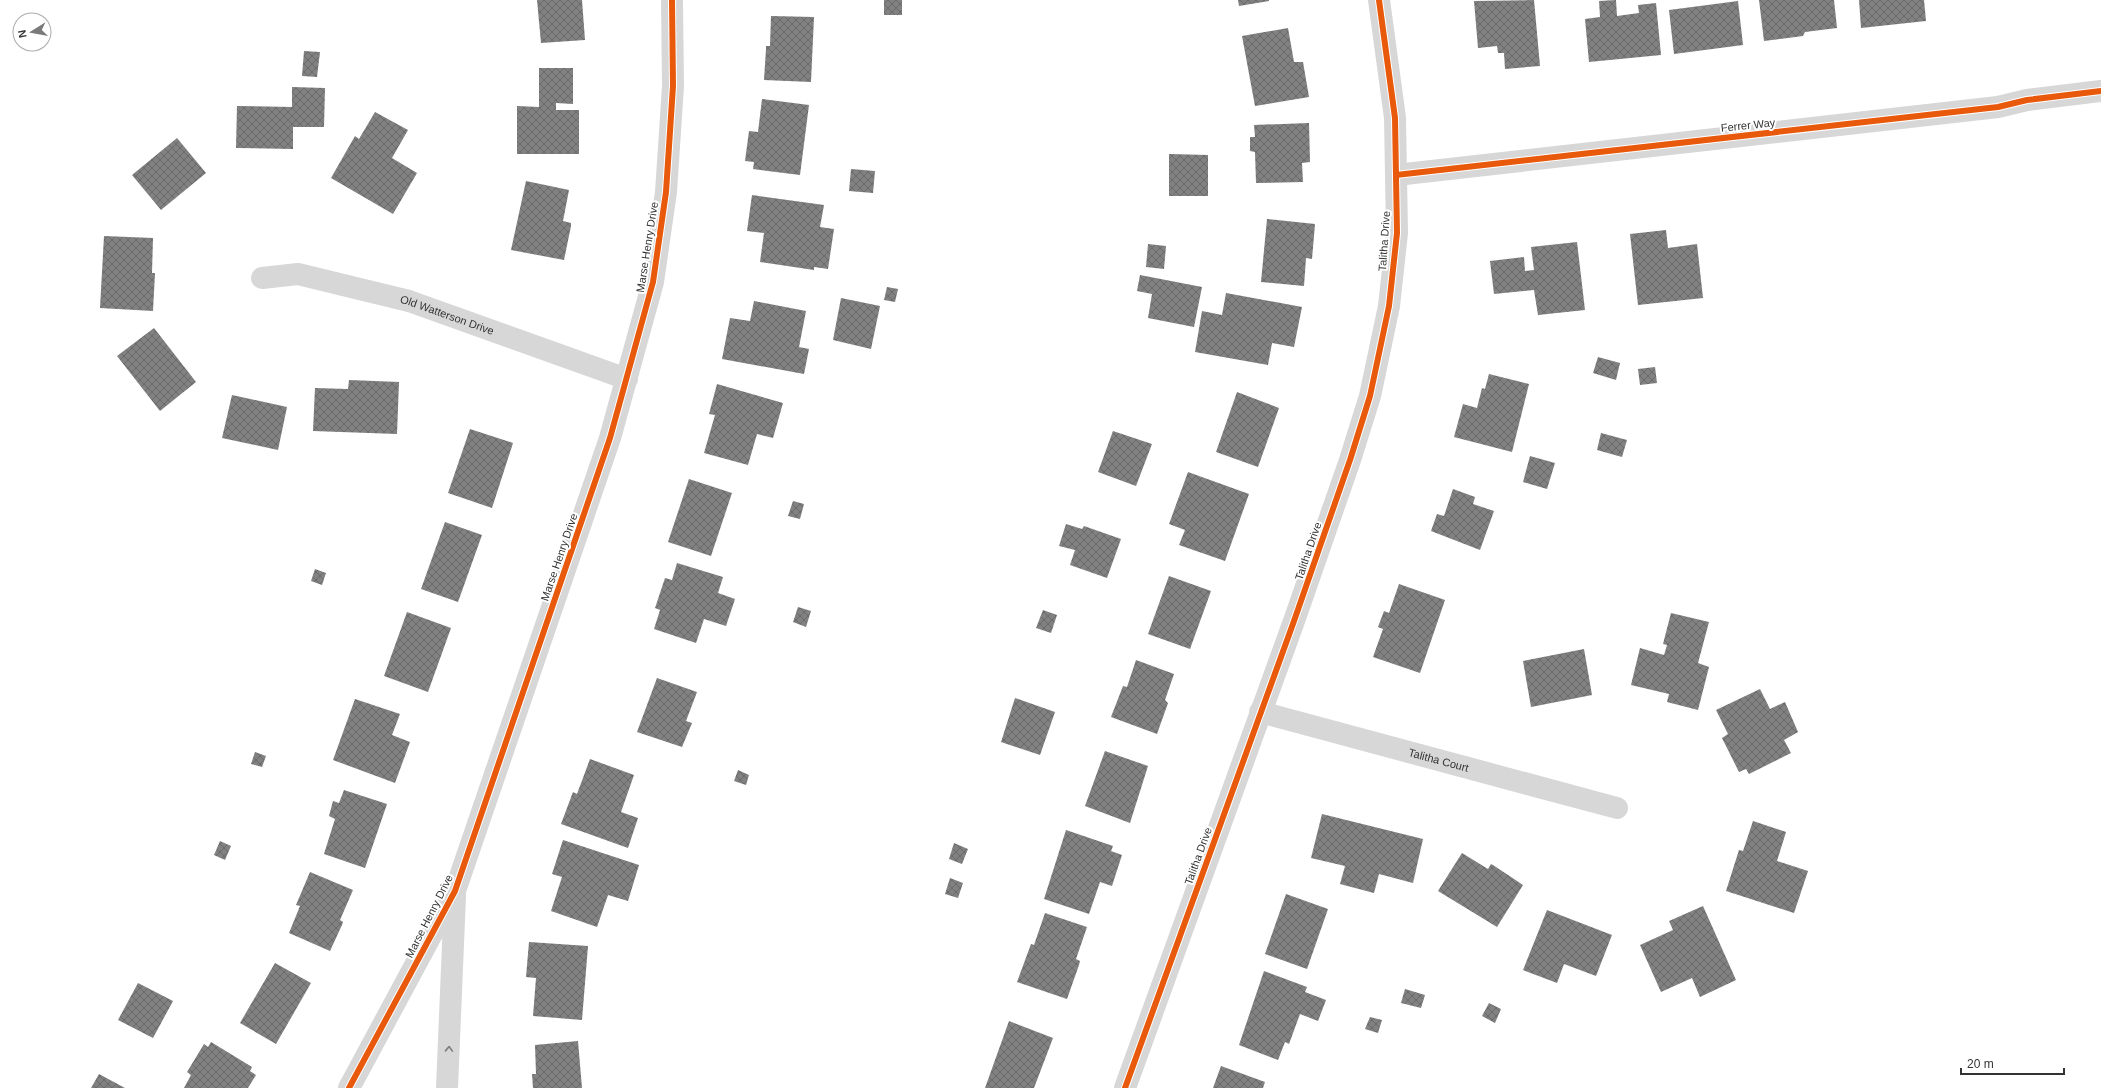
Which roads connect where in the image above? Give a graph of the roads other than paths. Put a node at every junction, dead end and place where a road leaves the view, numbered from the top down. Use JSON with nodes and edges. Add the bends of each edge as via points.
{"nodes":[{"id":1,"x":672,"y":0,"type":"edge"},
{"id":2,"x":1380,"y":0,"type":"edge"},
{"id":3,"x":2101,"y":91,"type":"edge"},
{"id":4,"x":1396,"y":175,"type":"junction"},
{"id":5,"x":262,"y":278,"type":"dead end"},
{"id":6,"x":627,"y":379,"type":"junction"},
{"id":7,"x":1260,"y":712,"type":"junction"},
{"id":8,"x":1617,"y":808,"type":"dead end"},
{"id":9,"x":455,"y":891,"type":"junction"},
{"id":10,"x":349,"y":1088,"type":"edge"},
{"id":11,"x":447,"y":1088,"type":"edge"},
{"id":12,"x":1125,"y":1088,"type":"edge"}],
"edges":[{"from":1,"to":6,"type":"street","name":"Marse Henry Drive","via":[[673,86],[666,192],[653,282]]},
{"from":2,"to":4,"type":"street","name":"Talitha Drive","via":[[1395,118]]},
{"from":3,"to":4,"type":"street","name":"Ferrer Way","via":[[1998,106]]},
{"from":4,"to":7,"type":"street","name":"Talitha Drive","via":[[1397,232],[1389,306],[1370,396],[1348,467]]},
{"from":5,"to":6,"type":"street","name":"Old Watterson Drive","via":[[298,274],[409,301]]},
{"from":6,"to":9,"type":"street","name":"Marse Henry Drive","via":[[607,445]]},
{"from":7,"to":8,"type":"street","name":"Talitha Court"},
{"from":7,"to":12,"type":"street","name":"Talitha Drive"},
{"from":9,"to":10,"type":"street","name":"Marse Henry Drive"},
{"from":11,"to":9,"type":"street","name":"Marse Henry Drive","one_way":true}]}
